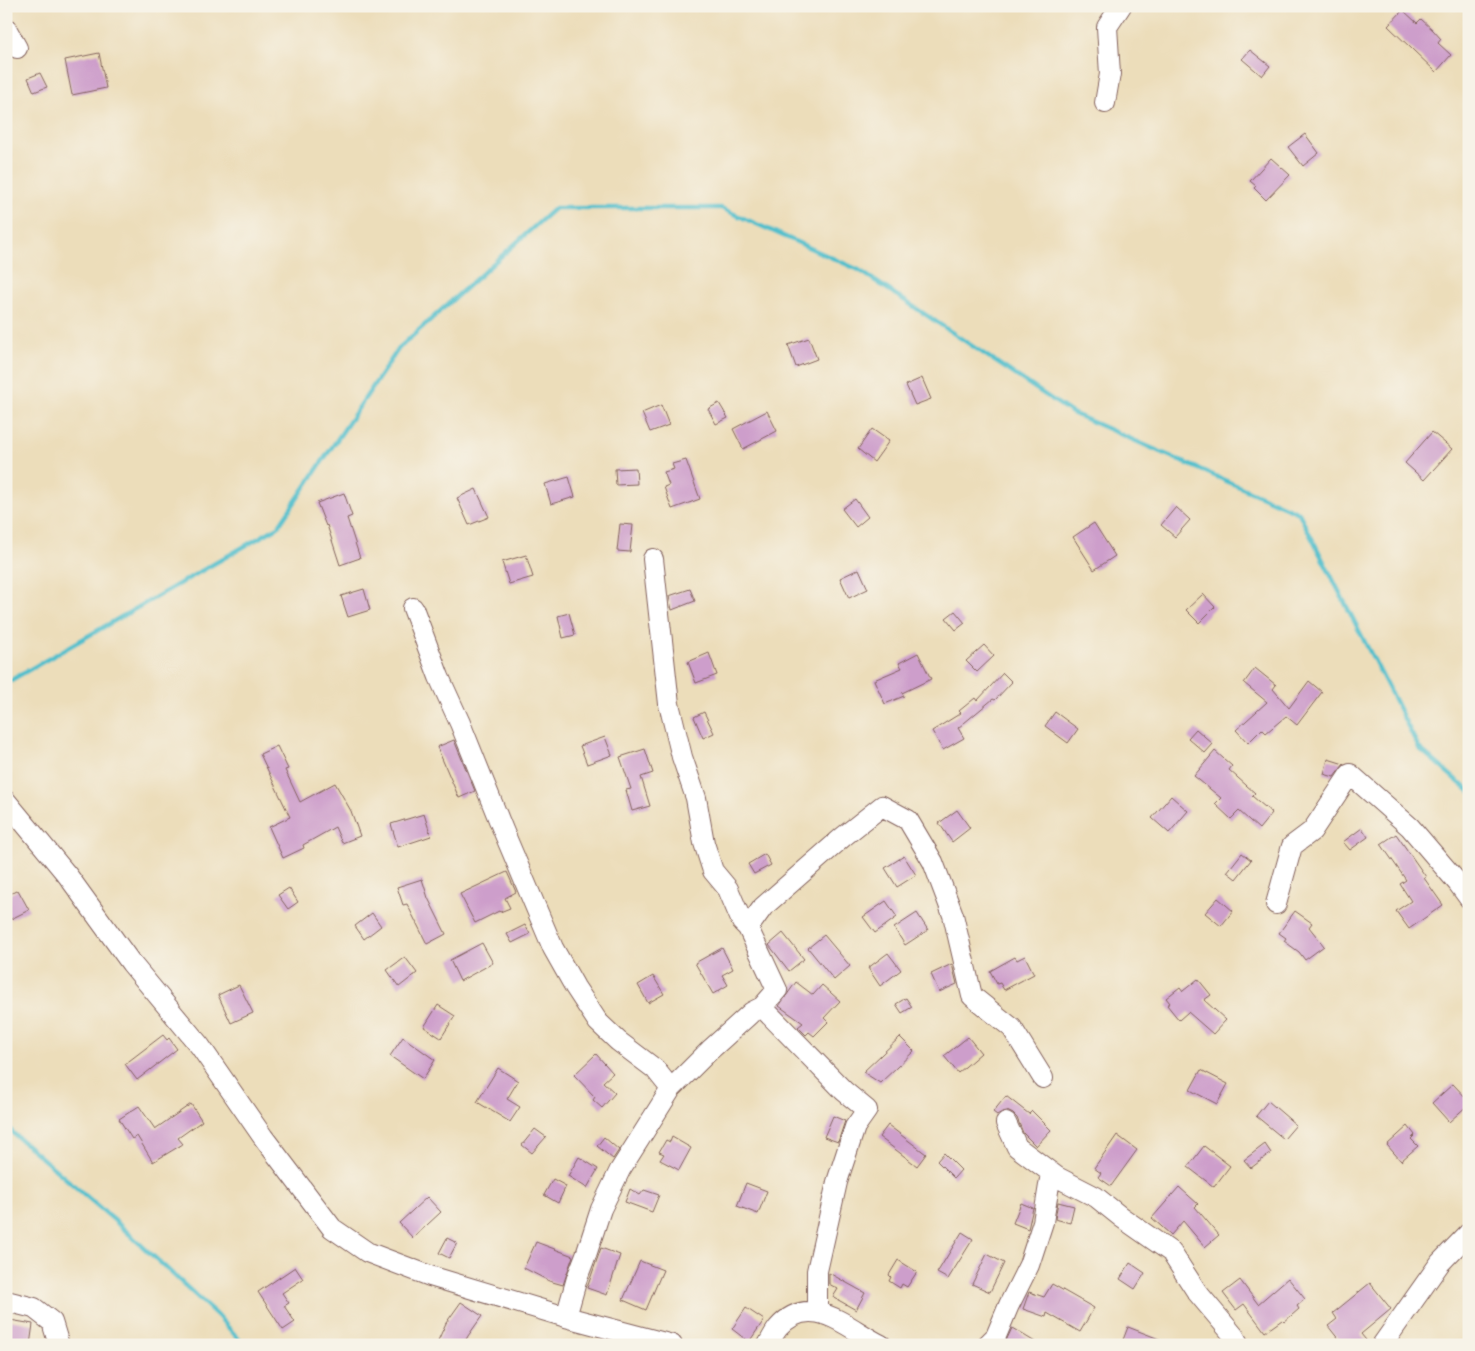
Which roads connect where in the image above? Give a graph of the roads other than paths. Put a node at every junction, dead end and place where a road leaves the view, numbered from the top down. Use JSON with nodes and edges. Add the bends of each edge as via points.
{"nodes":[{"id":1,"x":1121,"y":6,"type":"edge"},
{"id":2,"x":6,"y":28,"type":"edge"},
{"id":3,"x":17,"y":48,"type":"dead end"},
{"id":4,"x":1105,"y":103,"type":"dead end"},
{"id":5,"x":653,"y":560,"type":"dead end"},
{"id":6,"x":413,"y":608,"type":"dead end"},
{"id":7,"x":6,"y":801,"type":"edge"},
{"id":8,"x":1469,"y":898,"type":"edge"},
{"id":9,"x":1276,"y":904,"type":"dead end"},
{"id":10,"x":748,"y":928,"type":"junction"},
{"id":11,"x":762,"y":1007,"type":"junction"},
{"id":12,"x":1043,"y":1078,"type":"dead end"},
{"id":13,"x":671,"y":1089,"type":"junction"},
{"id":14,"x":1006,"y":1124,"type":"dead end"},
{"id":15,"x":1051,"y":1173,"type":"junction"},
{"id":16,"x":1469,"y":1233,"type":"edge"},
{"id":17,"x":6,"y":1301,"type":"edge"},
{"id":18,"x":817,"y":1311,"type":"junction"},
{"id":19,"x":566,"y":1317,"type":"junction"},
{"id":20,"x":59,"y":1345,"type":"edge"},
{"id":21,"x":672,"y":1345,"type":"edge"},
{"id":22,"x":768,"y":1345,"type":"edge"},
{"id":23,"x":881,"y":1345,"type":"edge"},
{"id":24,"x":987,"y":1345,"type":"edge"},
{"id":25,"x":1239,"y":1345,"type":"edge"},
{"id":26,"x":1382,"y":1345,"type":"edge"}],
"edges":[{"from":1,"to":4,"type":"street","via":[[1107,27],[1110,74]]},
{"from":2,"to":3,"type":"street"},
{"from":5,"to":10,"type":"street","via":[[669,704],[696,798],[704,843],[713,871],[728,889],[742,922]]},
{"from":6,"to":13,"type":"street","via":[[439,678],[553,948],[598,1022],[655,1069]]},
{"from":7,"to":19,"type":"street","via":[[68,876],[131,963],[200,1046],[332,1228],[367,1252],[430,1276]]},
{"from":8,"to":9,"type":"street","via":[[1410,827],[1350,774],[1312,831],[1292,846]]},
{"from":10,"to":11,"type":"street","via":[[777,990]]},
{"from":10,"to":12,"type":"street","via":[[763,907],[882,806],[908,820],[933,862],[953,915],[972,996],[1012,1028]]},
{"from":11,"to":13,"type":"street","via":[[752,1012]]},
{"from":11,"to":18,"type":"street","via":[[844,1091],[867,1110],[855,1128],[837,1182],[816,1271]]},
{"from":13,"to":19,"type":"street","via":[[620,1170],[601,1209]]},
{"from":14,"to":15,"type":"street","via":[[1017,1147]]},
{"from":15,"to":24,"type":"street","via":[[1043,1222],[1029,1265],[996,1336]]},
{"from":15,"to":25,"type":"street","via":[[1096,1197],[1171,1252],[1197,1292]]},
{"from":16,"to":26,"type":"street","via":[[1440,1263]]},
{"from":17,"to":20,"type":"street","via":[[34,1308],[52,1322]]},
{"from":18,"to":22,"type":"street","via":[[788,1319],[777,1329]]},
{"from":18,"to":23,"type":"street"},
{"from":19,"to":21,"type":"street"}]}
